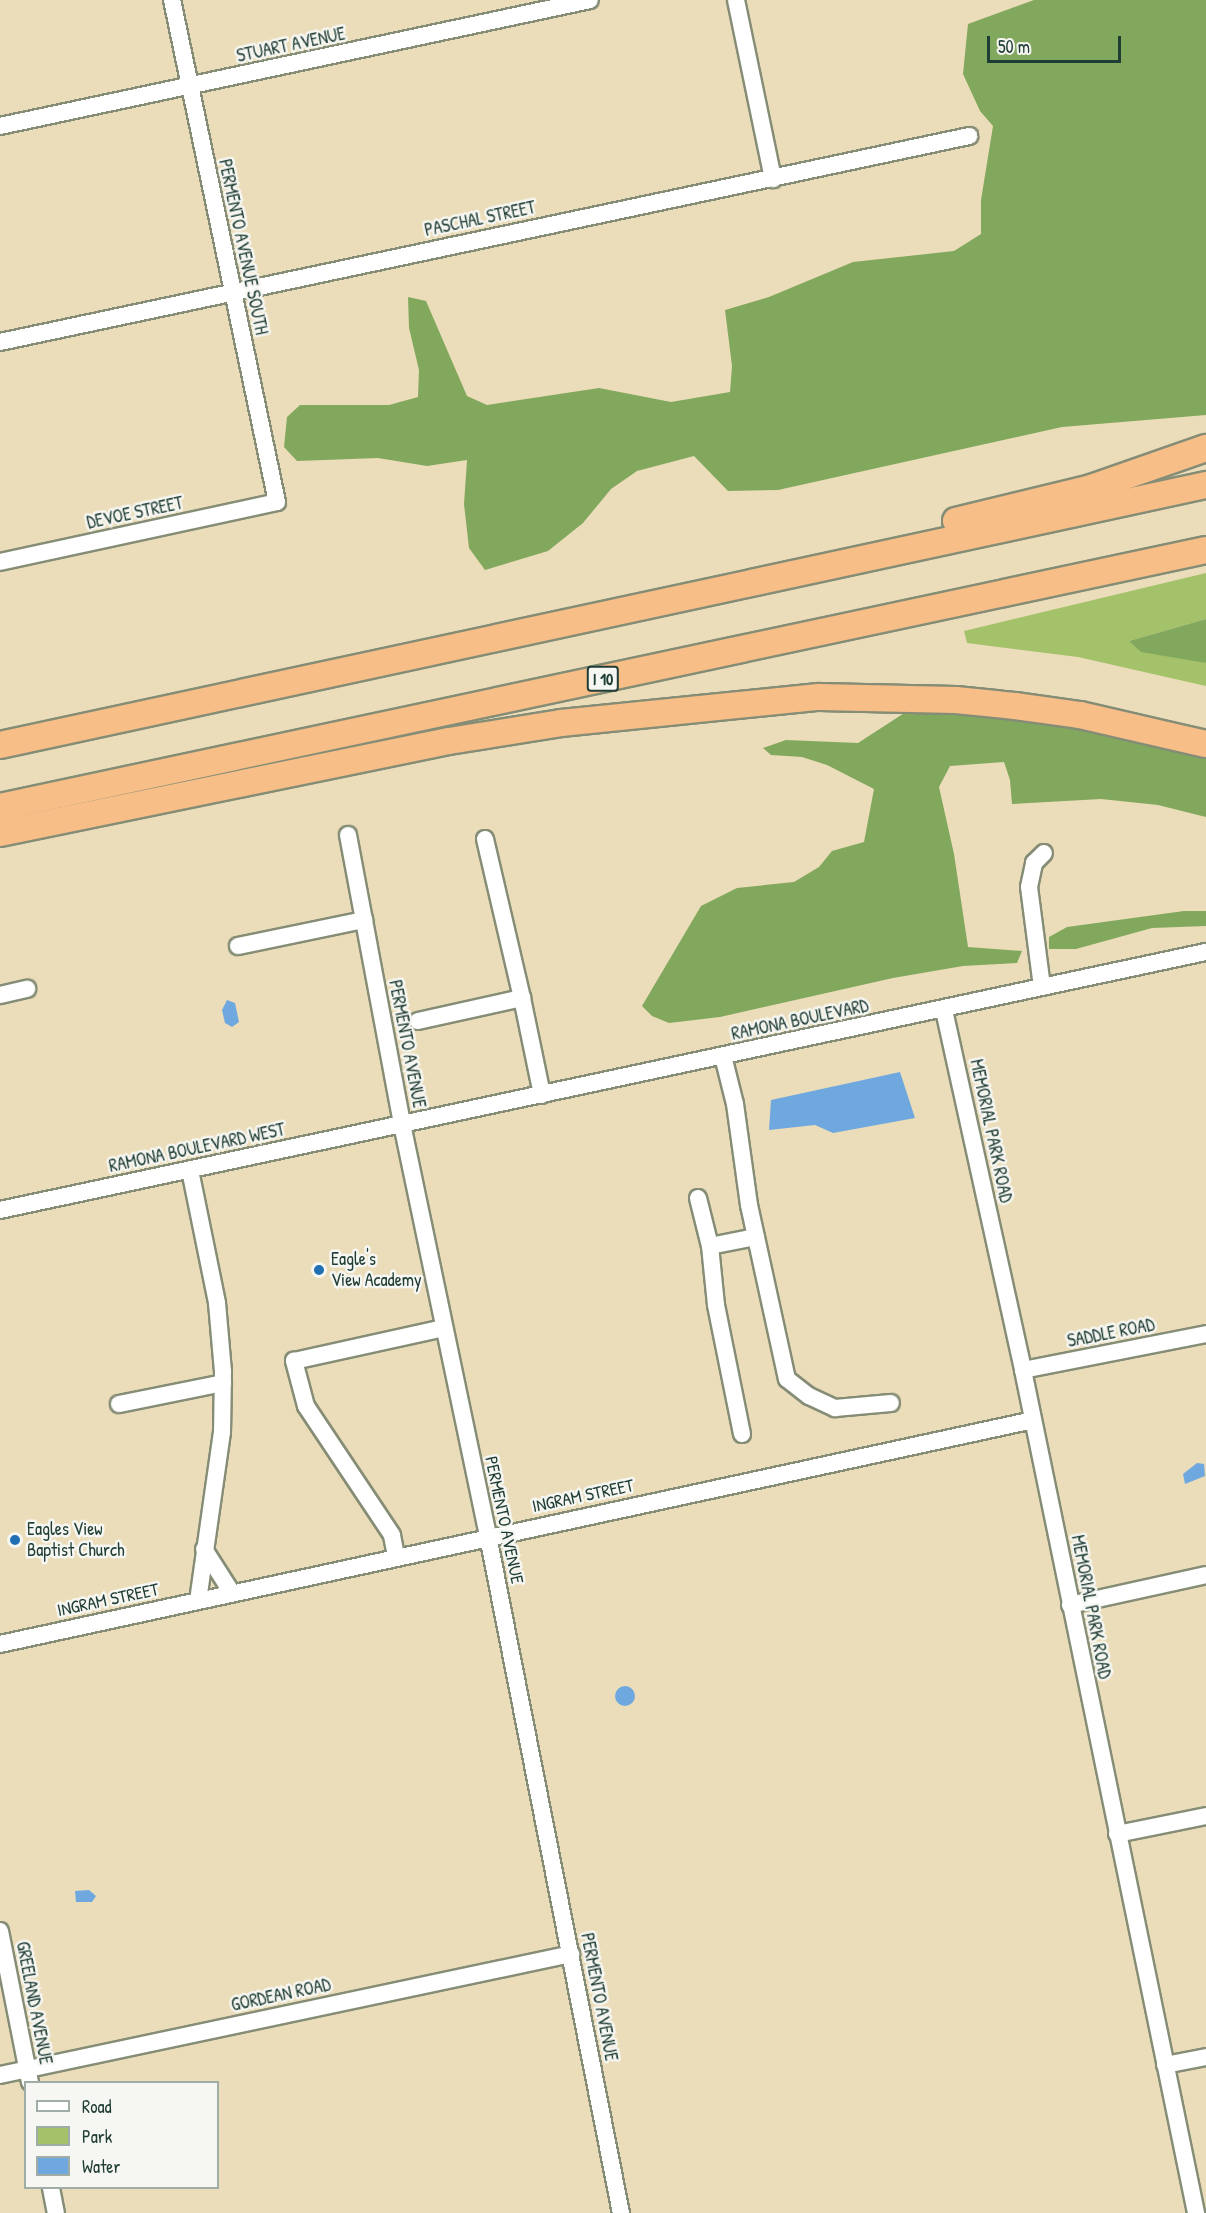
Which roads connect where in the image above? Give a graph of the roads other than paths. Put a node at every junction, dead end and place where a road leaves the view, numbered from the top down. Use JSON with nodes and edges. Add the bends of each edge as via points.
{"nodes":[{"id":1,"x":172,"y":0,"type":"edge"},
{"id":2,"x":590,"y":0,"type":"edge"},
{"id":3,"x":736,"y":0,"type":"edge"},
{"id":4,"x":190,"y":86,"type":"junction"},
{"id":5,"x":0,"y":126,"type":"edge"},
{"id":6,"x":969,"y":136,"type":"dead end"},
{"id":7,"x":773,"y":179,"type":"junction"},
{"id":8,"x":232,"y":291,"type":"junction"},
{"id":9,"x":0,"y":342,"type":"edge"},
{"id":10,"x":1206,"y":448,"type":"edge"},
{"id":11,"x":1206,"y":485,"type":"edge"},
{"id":12,"x":278,"y":502,"type":"joint"},
{"id":13,"x":1206,"y":550,"type":"edge"},
{"id":14,"x":0,"y":562,"type":"edge"},
{"id":15,"x":845,"y":562,"type":"junction"},
{"id":16,"x":1206,"y":744,"type":"edge"},
{"id":17,"x":0,"y":745,"type":"edge"},
{"id":18,"x":0,"y":807,"type":"edge"},
{"id":19,"x":0,"y":833,"type":"edge"},
{"id":20,"x":348,"y":835,"type":"dead end"},
{"id":21,"x":485,"y":839,"type":"dead end"},
{"id":22,"x":1044,"y":853,"type":"dead end"},
{"id":23,"x":364,"y":920,"type":"junction"},
{"id":24,"x":238,"y":946,"type":"dead end"},
{"id":25,"x":1206,"y":952,"type":"edge"},
{"id":26,"x":1042,"y":987,"type":"junction"},
{"id":27,"x":27,"y":990,"type":"dead end"},
{"id":28,"x":0,"y":995,"type":"edge"},
{"id":29,"x":522,"y":998,"type":"junction"},
{"id":30,"x":944,"y":1010,"type":"junction"},
{"id":31,"x":418,"y":1021,"type":"dead end"},
{"id":32,"x":723,"y":1056,"type":"junction"},
{"id":33,"x":542,"y":1095,"type":"junction"},
{"id":34,"x":402,"y":1124,"type":"junction"},
{"id":35,"x":190,"y":1170,"type":"junction"},
{"id":36,"x":698,"y":1198,"type":"dead end"},
{"id":37,"x":0,"y":1210,"type":"edge"},
{"id":38,"x":756,"y":1237,"type":"junction"},
{"id":39,"x":710,"y":1246,"type":"junction"},
{"id":40,"x":444,"y":1328,"type":"junction"},
{"id":41,"x":1206,"y":1334,"type":"edge"},
{"id":42,"x":1023,"y":1370,"type":"junction"},
{"id":43,"x":223,"y":1383,"type":"junction"},
{"id":44,"x":891,"y":1403,"type":"dead end"},
{"id":45,"x":119,"y":1404,"type":"dead end"},
{"id":46,"x":1034,"y":1420,"type":"junction"},
{"id":47,"x":742,"y":1434,"type":"dead end"},
{"id":48,"x":488,"y":1536,"type":"junction"},
{"id":49,"x":204,"y":1549,"type":"junction"},
{"id":50,"x":396,"y":1556,"type":"junction"},
{"id":51,"x":1206,"y":1575,"type":"edge"},
{"id":52,"x":232,"y":1593,"type":"junction"},
{"id":53,"x":198,"y":1600,"type":"junction"},
{"id":54,"x":1070,"y":1605,"type":"junction"},
{"id":55,"x":0,"y":1644,"type":"edge"},
{"id":56,"x":1206,"y":1816,"type":"edge"},
{"id":57,"x":1117,"y":1834,"type":"junction"},
{"id":58,"x":0,"y":1931,"type":"edge"},
{"id":59,"x":571,"y":1954,"type":"junction"},
{"id":60,"x":1206,"y":2057,"type":"edge"},
{"id":61,"x":1165,"y":2065,"type":"junction"},
{"id":62,"x":0,"y":2075,"type":"edge"},
{"id":63,"x":29,"y":2076,"type":"edge"},
{"id":64,"x":51,"y":2189,"type":"edge"},
{"id":65,"x":56,"y":2213,"type":"edge"},
{"id":66,"x":621,"y":2213,"type":"edge"},
{"id":67,"x":1196,"y":2213,"type":"edge"}],
"edges":[{"from":1,"to":4,"type":"street","name":"PERMENTO AVENUE SOUTH"},
{"from":2,"to":4,"type":"street","name":"STUART AVENUE"},
{"from":3,"to":7,"type":"street"},
{"from":4,"to":5,"type":"street","name":"STUART AVENUE"},
{"from":4,"to":8,"type":"street","name":"PERMENTO AVENUE SOUTH"},
{"from":6,"to":7,"type":"street","name":"PASCHAL STREET"},
{"from":7,"to":8,"type":"street","name":"PASCHAL STREET"},
{"from":8,"to":9,"type":"street","name":"PASCHAL STREET"},
{"from":8,"to":12,"type":"street","name":"PERMENTO AVENUE SOUTH"},
{"from":10,"to":15,"type":"highway","via":[[1091,488],[949,522]]},
{"from":11,"to":15,"type":"highway"},
{"from":12,"to":14,"type":"street","name":"DEVOE STREET"},
{"from":13,"to":18,"type":"highway","number":"I 10"},
{"from":15,"to":17,"type":"highway"},
{"from":16,"to":19,"type":"highway","via":[[1015,706],[956,700],[819,697],[561,723],[448,741]]},
{"from":20,"to":23,"type":"street","name":"PERMENTO AVENUE"},
{"from":21,"to":29,"type":"street"},
{"from":22,"to":26,"type":"street","via":[[1034,863],[1029,887]]},
{"from":23,"to":24,"type":"street"},
{"from":23,"to":34,"type":"street","name":"PERMENTO AVENUE"},
{"from":25,"to":26,"type":"street","name":"RAMONA BOULEVARD"},
{"from":26,"to":30,"type":"street","name":"RAMONA BOULEVARD"},
{"from":27,"to":28,"type":"street"},
{"from":29,"to":31,"type":"street"},
{"from":29,"to":33,"type":"street"},
{"from":30,"to":32,"type":"street","name":"RAMONA BOULEVARD"},
{"from":30,"to":42,"type":"street","name":"MEMORIAL PARK ROAD"},
{"from":32,"to":33,"type":"street","name":"RAMONA BOULEVARD"},
{"from":32,"to":38,"type":"street","via":[[735,1104]]},
{"from":33,"to":34,"type":"street","name":"RAMONA BOULEVARD"},
{"from":34,"to":35,"type":"street","name":"RAMONA BOULEVARD WEST"},
{"from":34,"to":40,"type":"street","name":"PERMENTO AVENUE"},
{"from":35,"to":37,"type":"street","name":"RAMONA BOULEVARD WEST"},
{"from":35,"to":43,"type":"street","via":[[217,1303]]},
{"from":36,"to":39,"type":"street"},
{"from":38,"to":39,"type":"street"},
{"from":38,"to":44,"type":"street","via":[[787,1379],[809,1396],[836,1408]]},
{"from":39,"to":47,"type":"street","via":[[716,1305]]},
{"from":40,"to":48,"type":"street","name":"PERMENTO AVENUE"},
{"from":40,"to":50,"type":"street","via":[[294,1361],[306,1406],[392,1535]]},
{"from":41,"to":42,"type":"street","name":"SADDLE ROAD"},
{"from":42,"to":46,"type":"street","name":"MEMORIAL PARK ROAD"},
{"from":43,"to":45,"type":"street"},
{"from":43,"to":49,"type":"street","via":[[221,1442]]},
{"from":46,"to":48,"type":"street","name":"INGRAM STREET"},
{"from":46,"to":54,"type":"street","name":"MEMORIAL PARK ROAD"},
{"from":48,"to":50,"type":"street","name":"INGRAM STREET"},
{"from":48,"to":59,"type":"street","name":"PERMENTO AVENUE"},
{"from":49,"to":52,"type":"street"},
{"from":49,"to":53,"type":"street"},
{"from":50,"to":52,"type":"street","name":"INGRAM STREET"},
{"from":51,"to":54,"type":"street"},
{"from":52,"to":53,"type":"street","name":"INGRAM STREET"},
{"from":53,"to":55,"type":"street","name":"INGRAM STREET"},
{"from":54,"to":57,"type":"street","name":"MEMORIAL PARK ROAD"},
{"from":56,"to":57,"type":"street"},
{"from":57,"to":61,"type":"street","name":"MEMORIAL PARK ROAD"},
{"from":58,"to":63,"type":"street","name":"GREELAND AVENUE"},
{"from":59,"to":63,"type":"street","name":"GORDEAN ROAD"},
{"from":59,"to":66,"type":"street","name":"PERMENTO AVENUE"},
{"from":60,"to":61,"type":"street"},
{"from":61,"to":67,"type":"street","name":"MEMORIAL PARK ROAD"},
{"from":62,"to":63,"type":"street","name":"GORDEAN ROAD"},
{"from":64,"to":65,"type":"street"}]}
